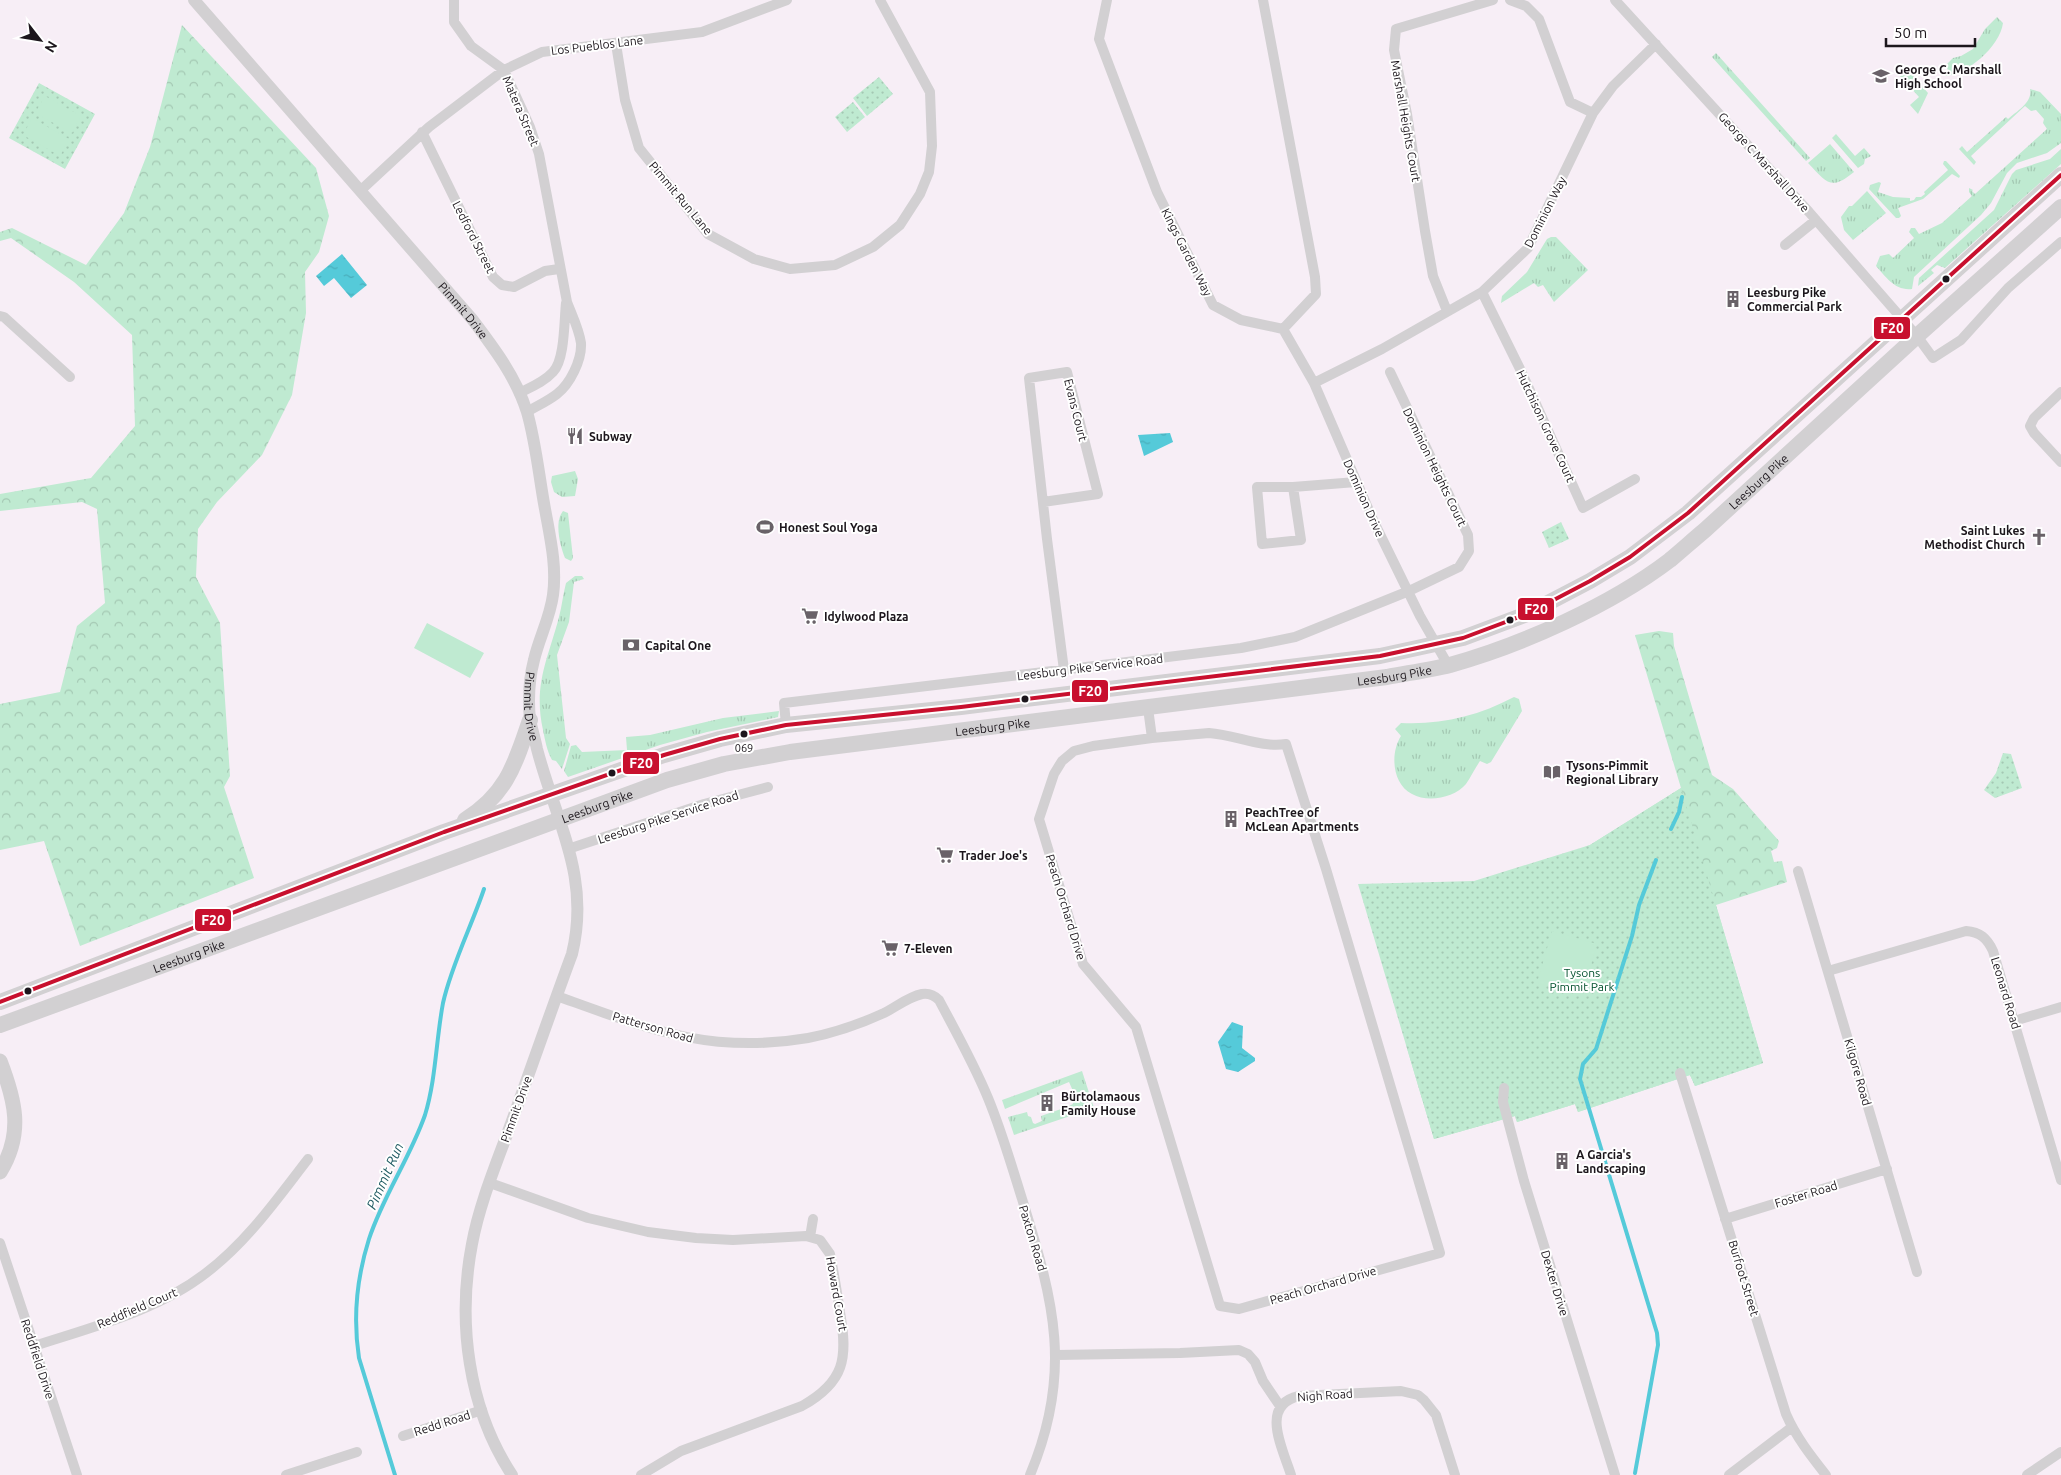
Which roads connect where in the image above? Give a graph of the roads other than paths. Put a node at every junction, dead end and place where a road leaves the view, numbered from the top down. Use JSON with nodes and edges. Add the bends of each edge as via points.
{"nodes":[{"id":1,"x":194,"y":0,"type":"edge"},
{"id":2,"x":454,"y":0,"type":"edge"},
{"id":3,"x":787,"y":0,"type":"edge"},
{"id":4,"x":880,"y":0,"type":"edge"},
{"id":5,"x":1107,"y":0,"type":"edge"},
{"id":6,"x":1263,"y":0,"type":"edge"},
{"id":7,"x":1493,"y":0,"type":"edge"},
{"id":8,"x":1510,"y":0,"type":"edge"},
{"id":9,"x":1615,"y":0,"type":"edge"},
{"id":10,"x":616,"y":44,"type":"junction"},
{"id":11,"x":1656,"y":44,"type":"junction"},
{"id":12,"x":504,"y":70,"type":"junction"},
{"id":13,"x":1594,"y":113,"type":"junction"},
{"id":14,"x":422,"y":132,"type":"junction"},
{"id":15,"x":2061,"y":176,"type":"edge"},
{"id":16,"x":360,"y":191,"type":"junction"},
{"id":17,"x":2061,"y":207,"type":"edge"},
{"id":18,"x":1816,"y":220,"type":"junction"},
{"id":19,"x":2061,"y":242,"type":"edge"},
{"id":20,"x":1785,"y":245,"type":"dead end"},
{"id":21,"x":559,"y":269,"type":"junction"},
{"id":22,"x":1482,"y":292,"type":"junction"},
{"id":23,"x":567,"y":302,"type":"junction"},
{"id":24,"x":1447,"y":311,"type":"junction"},
{"id":25,"x":0,"y":316,"type":"edge"},
{"id":26,"x":1909,"y":327,"type":"junction"},
{"id":27,"x":1283,"y":329,"type":"junction"},
{"id":28,"x":1390,"y":372,"type":"dead end"},
{"id":29,"x":70,"y":378,"type":"dead end"},
{"id":30,"x":1314,"y":382,"type":"junction"},
{"id":31,"x":2061,"y":392,"type":"edge"},
{"id":32,"x":519,"y":393,"type":"junction"},
{"id":33,"x":527,"y":412,"type":"junction"},
{"id":34,"x":2061,"y":462,"type":"edge"},
{"id":35,"x":1634,"y":479,"type":"dead end"},
{"id":36,"x":1356,"y":482,"type":"junction"},
{"id":37,"x":1294,"y":488,"type":"junction"},
{"id":38,"x":1043,"y":502,"type":"junction"},
{"id":39,"x":1408,"y":590,"type":"junction"},
{"id":40,"x":1436,"y":645,"type":"junction"},
{"id":41,"x":1448,"y":666,"type":"junction"},
{"id":42,"x":1064,"y":670,"type":"junction"},
{"id":43,"x":1148,"y":708,"type":"junction"},
{"id":44,"x":530,"y":720,"type":"junction"},
{"id":45,"x":786,"y":725,"type":"junction"},
{"id":46,"x":1152,"y":738,"type":"junction"},
{"id":47,"x":768,"y":787,"type":"dead end"},
{"id":48,"x":551,"y":796,"type":"junction"},
{"id":49,"x":559,"y":819,"type":"junction"},
{"id":50,"x":444,"y":832,"type":"junction"},
{"id":51,"x":568,"y":849,"type":"junction"},
{"id":52,"x":1798,"y":871,"type":"dead end"},
{"id":53,"x":1828,"y":971,"type":"junction"},
{"id":54,"x":557,"y":996,"type":"junction"},
{"id":55,"x":0,"y":1002,"type":"edge"},
{"id":56,"x":2061,"y":1007,"type":"edge"},
{"id":57,"x":945,"y":1011,"type":"joint"},
{"id":58,"x":2014,"y":1021,"type":"junction"},
{"id":59,"x":0,"y":1025,"type":"edge"},
{"id":60,"x":0,"y":1061,"type":"edge"},
{"id":61,"x":1680,"y":1073,"type":"dead end"},
{"id":62,"x":1504,"y":1088,"type":"dead end"},
{"id":63,"x":308,"y":1159,"type":"dead end"},
{"id":64,"x":1886,"y":1169,"type":"junction"},
{"id":65,"x":0,"y":1172,"type":"edge"},
{"id":66,"x":2061,"y":1180,"type":"edge"},
{"id":67,"x":490,"y":1183,"type":"junction"},
{"id":68,"x":813,"y":1219,"type":"dead end"},
{"id":69,"x":1725,"y":1219,"type":"junction"},
{"id":70,"x":810,"y":1237,"type":"junction"},
{"id":71,"x":0,"y":1243,"type":"edge"},
{"id":72,"x":1917,"y":1272,"type":"dead end"},
{"id":73,"x":34,"y":1346,"type":"junction"},
{"id":74,"x":1056,"y":1355,"type":"junction"},
{"id":75,"x":1280,"y":1406,"type":"junction"},
{"id":76,"x":482,"y":1410,"type":"junction"},
{"id":77,"x":1792,"y":1427,"type":"junction"},
{"id":78,"x":403,"y":1436,"type":"dead end"},
{"id":79,"x":357,"y":1452,"type":"dead end"},
{"id":80,"x":2061,"y":1452,"type":"edge"},
{"id":81,"x":77,"y":1475,"type":"edge"},
{"id":82,"x":286,"y":1475,"type":"edge"},
{"id":83,"x":512,"y":1475,"type":"edge"},
{"id":84,"x":641,"y":1475,"type":"edge"},
{"id":85,"x":1030,"y":1475,"type":"edge"},
{"id":86,"x":1291,"y":1475,"type":"edge"},
{"id":87,"x":1455,"y":1475,"type":"edge"},
{"id":88,"x":1615,"y":1475,"type":"edge"},
{"id":89,"x":1729,"y":1475,"type":"edge"},
{"id":90,"x":1826,"y":1475,"type":"edge"},
{"id":91,"x":2027,"y":1475,"type":"edge"}],
"edges":[{"from":1,"to":16,"type":"street","name":"Pimmit Drive"},
{"from":2,"to":12,"type":"street","name":"Matera Street","via":[[454,22],[471,46]]},
{"from":3,"to":10,"type":"street","name":"Los Pueblos Lane","via":[[702,32]]},
{"from":4,"to":10,"type":"street","name":"Pimmit Run Lane","via":[[930,92],[932,146],[929,172],[920,194],[900,225],[873,247],[835,265],[790,269],[754,259],[708,234],[640,148],[625,100]]},
{"from":5,"to":27,"type":"street","name":"Kings Garden Way","via":[[1099,39],[1157,192],[1213,305],[1241,320]]},
{"from":6,"to":27,"type":"street","via":[[1315,277],[1316,294]]},
{"from":7,"to":24,"type":"street","name":"Marshall Heights Court","via":[[1396,29],[1394,50],[1433,276]]},
{"from":8,"to":13,"type":"street","via":[[1526,6],[1539,19],[1570,102]]},
{"from":9,"to":11,"type":"street","name":"George C Marshall Drive"},
{"from":10,"to":12,"type":"street","name":"Los Pueblos Lane","via":[[542,52]]},
{"from":11,"to":13,"type":"street","name":"Dominion Way","via":[[1613,86]]},
{"from":11,"to":18,"type":"street","name":"George C Marshall Drive"},
{"from":12,"to":14,"type":"street","name":"Los Pueblos Lane"},
{"from":12,"to":21,"type":"street","name":"Matera Street","via":[[539,154]]},
{"from":13,"to":22,"type":"street","name":"Dominion Way","via":[[1528,248]]},
{"from":14,"to":16,"type":"street","name":"Los Pueblos Lane"},
{"from":14,"to":21,"type":"street","name":"Ledford Street","via":[[493,277],[502,285],[514,287],[545,271]]},
{"from":15,"to":26,"type":"main road","name":"Leesburg Pike"},
{"from":16,"to":32,"type":"street","name":"Pimmit Drive","via":[[472,319],[499,355]]},
{"from":17,"to":26,"type":"main road","name":"Leesburg Pike"},
{"from":18,"to":20,"type":"street"},
{"from":18,"to":26,"type":"street","name":"George C Marshall Drive"},
{"from":19,"to":26,"type":"street","via":[[2008,288],[1961,340],[1933,358]]},
{"from":21,"to":23,"type":"street","name":"Matera Street"},
{"from":22,"to":24,"type":"street","name":"Dominion Way"},
{"from":22,"to":35,"type":"street","name":"Hutchison Grove Court","via":[[1583,508]]},
{"from":23,"to":32,"type":"street","name":"Matera Street","via":[[561,359],[554,371],[542,381]]},
{"from":23,"to":33,"type":"street","name":"Matera Street","via":[[581,344],[575,370],[557,394]]},
{"from":24,"to":30,"type":"street","name":"Dominion Way","via":[[1382,349]]},
{"from":25,"to":29,"type":"street"},
{"from":26,"to":40,"type":"main road","name":"Leesburg Pike","via":[[1688,513],[1630,557],[1527,614]]},
{"from":26,"to":41,"type":"main road","name":"Leesburg Pike","via":[[1712,524],[1669,560],[1630,586],[1535,635]]},
{"from":27,"to":30,"type":"street","name":"Dominion Drive"},
{"from":28,"to":39,"type":"street","name":"Dominion Heights Court","via":[[1468,535],[1470,551],[1459,567]]},
{"from":30,"to":36,"type":"street","name":"Dominion Drive"},
{"from":31,"to":34,"type":"street","via":[[2030,426]]},
{"from":32,"to":33,"type":"street","name":"Pimmit Drive"},
{"from":33,"to":44,"type":"street","name":"Pimmit Drive","via":[[555,570],[547,621],[530,680]]},
{"from":36,"to":37,"type":"street"},
{"from":36,"to":39,"type":"street","name":"Dominion Drive"},
{"from":37,"to":37,"type":"street","via":[[1257,487],[1262,544],[1301,540]]},
{"from":38,"to":38,"type":"street","name":"Evans Court","via":[[1098,494],[1067,372],[1029,378]]},
{"from":38,"to":42,"type":"street","name":"Evans Court"},
{"from":39,"to":40,"type":"street","name":"Dominion Drive"},
{"from":39,"to":42,"type":"street","name":"Leesburg Pike Service Road","via":[[1295,637],[1240,648]]},
{"from":40,"to":41,"type":"street","name":"Dominion Drive"},
{"from":40,"to":45,"type":"main road","name":"Leesburg Pike","via":[[1380,656],[1056,696]]},
{"from":41,"to":43,"type":"main road","name":"Leesburg Pike"},
{"from":42,"to":45,"type":"street","name":"Leesburg Pike Service Road","via":[[784,703]]},
{"from":43,"to":46,"type":"street"},
{"from":43,"to":49,"type":"main road","name":"Leesburg Pike","via":[[780,753],[667,780]]},
{"from":44,"to":48,"type":"street","name":"Pimmit Drive"},
{"from":44,"to":50,"type":"main road","via":[[508,779],[477,813]]},
{"from":45,"to":48,"type":"main road","name":"Leesburg Pike","via":[[720,739]]},
{"from":46,"to":46,"type":"street","name":"Peach Orchard Drive","via":[[1074,750],[1054,774],[1039,819],[1083,964],[1136,1027],[1220,1306],[1239,1309],[1440,1253],[1286,744],[1275,746],[1210,733]]},
{"from":47,"to":51,"type":"street","name":"Leesburg Pike Service Road","via":[[704,804]]},
{"from":48,"to":49,"type":"street","name":"Pimmit Drive"},
{"from":48,"to":50,"type":"main road","name":"Leesburg Pike"},
{"from":49,"to":51,"type":"street","name":"Pimmit Drive"},
{"from":49,"to":59,"type":"main road","name":"Leesburg Pike"},
{"from":50,"to":55,"type":"main road","name":"Leesburg Pike"},
{"from":51,"to":54,"type":"street","name":"Pimmit Drive","via":[[576,878],[578,918],[572,954]]},
{"from":52,"to":53,"type":"street","name":"Kilgore Road"},
{"from":53,"to":58,"type":"street","name":"Leonard Road","via":[[1956,933],[1982,930],[1993,951]]},
{"from":53,"to":64,"type":"street","name":"Kilgore Road"},
{"from":54,"to":57,"type":"street","name":"Patterson Road","via":[[671,1035],[715,1043],[809,1038],[873,1018],[923,994],[936,997]]},
{"from":54,"to":67,"type":"street","name":"Pimmit Drive"},
{"from":56,"to":58,"type":"street"},
{"from":57,"to":74,"type":"street","name":"Paxton Road","via":[[979,1077],[1000,1129],[1044,1272]]},
{"from":58,"to":66,"type":"street","name":"Leonard Road"},
{"from":60,"to":65,"type":"main road","via":[[11,1090],[15,1121],[9,1153]]},
{"from":61,"to":69,"type":"street","name":"Burfoot Street"},
{"from":62,"to":88,"type":"street","name":"Dexter Drive","via":[[1503,1102],[1524,1181]]},
{"from":63,"to":73,"type":"street","name":"Reddfield Court","via":[[248,1234],[206,1273],[163,1299]]},
{"from":64,"to":69,"type":"street","name":"Foster Road"},
{"from":64,"to":72,"type":"street","name":"Kilgore Road"},
{"from":67,"to":70,"type":"street","via":[[588,1218],[648,1232],[733,1240]]},
{"from":67,"to":76,"type":"street","name":"Pimmit Drive","via":[[472,1244],[465,1304],[468,1355]]},
{"from":68,"to":70,"type":"street"},
{"from":69,"to":77,"type":"street","name":"Burfoot Street"},
{"from":70,"to":84,"type":"street","name":"Howard Court","via":[[820,1240],[830,1254],[845,1336],[843,1361],[832,1382],[819,1397],[802,1406],[688,1448]]},
{"from":71,"to":73,"type":"street","name":"Reddfield Drive"},
{"from":73,"to":81,"type":"street","name":"Reddfield Drive"},
{"from":74,"to":75,"type":"street","name":"Nigh Road","via":[[1239,1350],[1255,1362],[1263,1382]]},
{"from":74,"to":85,"type":"street","name":"Paxton Road","via":[[1051,1409]]},
{"from":75,"to":86,"type":"street","via":[[1276,1426]]},
{"from":75,"to":87,"type":"street","name":"Nigh Road","via":[[1299,1396],[1410,1392],[1432,1408]]},
{"from":76,"to":78,"type":"street","name":"Redd Road"},
{"from":76,"to":83,"type":"street","name":"Pimmit Drive","via":[[494,1443]]},
{"from":77,"to":89,"type":"street"},
{"from":77,"to":90,"type":"street","name":"Burfoot Street"},
{"from":79,"to":82,"type":"street"},
{"from":80,"to":91,"type":"street"}]}
